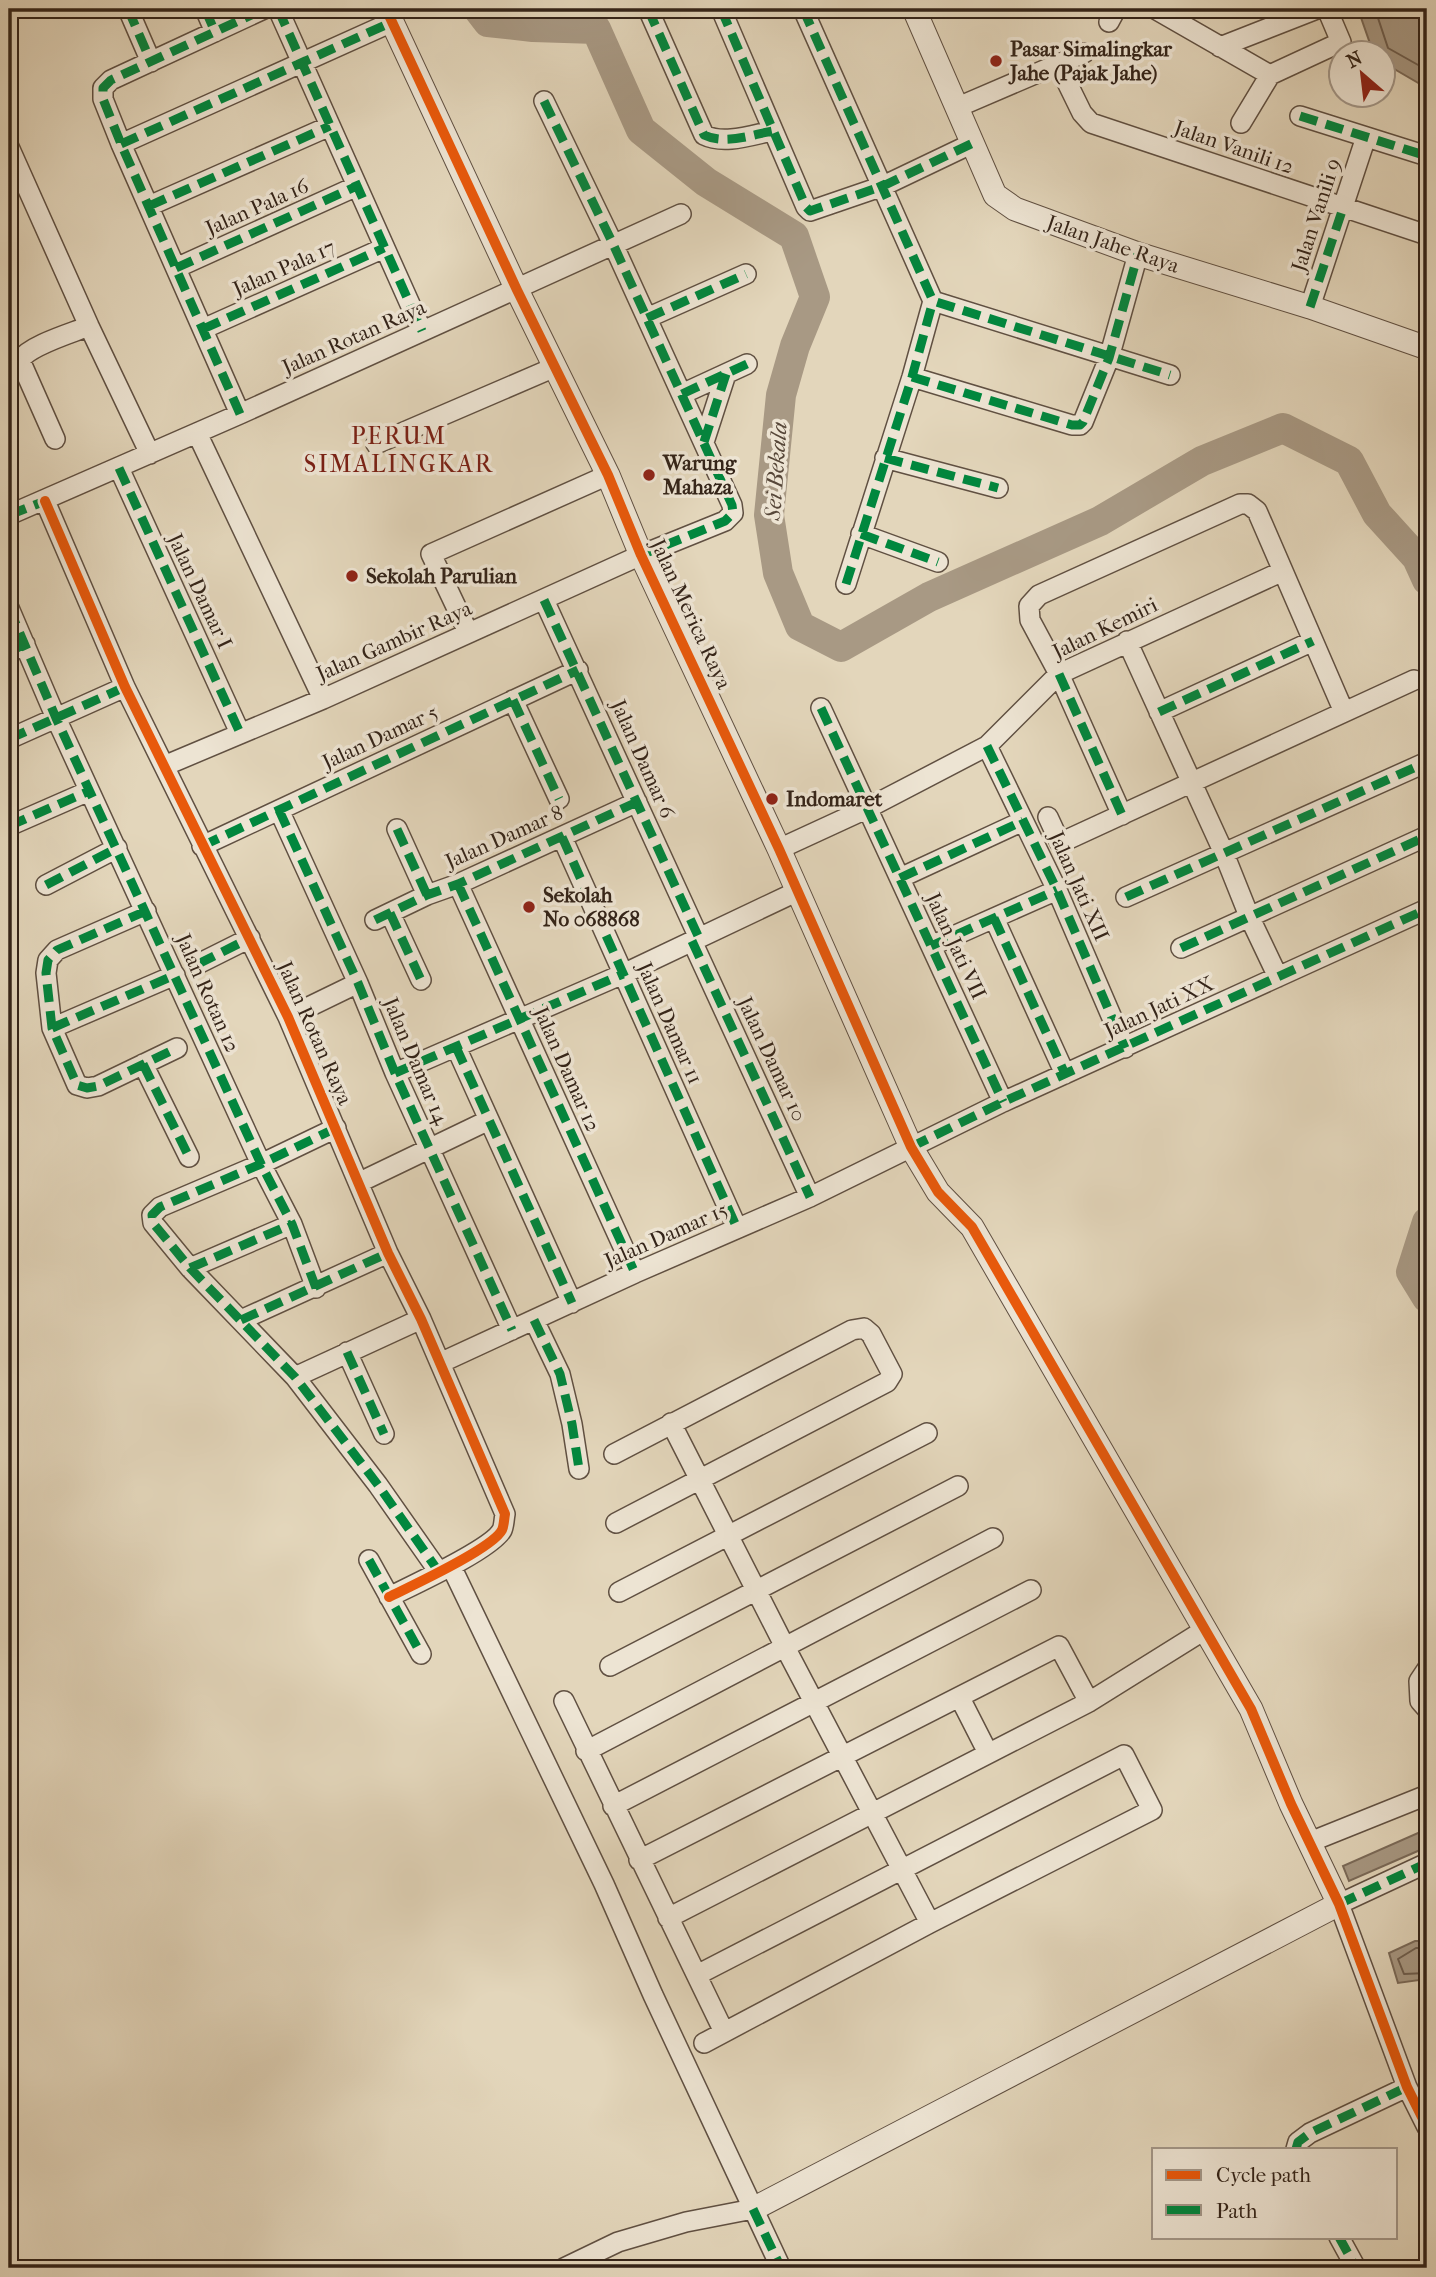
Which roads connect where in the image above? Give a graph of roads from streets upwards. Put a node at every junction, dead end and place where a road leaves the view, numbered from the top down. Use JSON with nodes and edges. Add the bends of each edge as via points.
{"nodes":[{"id":1,"x":128,"y":9,"type":"edge"},
{"id":2,"x":205,"y":9,"type":"edge"},
{"id":3,"x":264,"y":9,"type":"edge"},
{"id":4,"x":278,"y":9,"type":"edge"},
{"id":5,"x":648,"y":9,"type":"edge"},
{"id":6,"x":721,"y":9,"type":"edge"},
{"id":7,"x":803,"y":9,"type":"edge"},
{"id":8,"x":915,"y":9,"type":"edge"},
{"id":9,"x":1155,"y":9,"type":"edge"},
{"id":10,"x":1317,"y":9,"type":"edge"},
{"id":11,"x":1327,"y":9,"type":"edge"},
{"id":12,"x":389,"y":15,"type":"edge"},
{"id":13,"x":215,"y":32,"type":"junction"},
{"id":14,"x":1220,"y":47,"type":"junction"},
{"id":15,"x":1084,"y":53,"type":"dead end"},
{"id":16,"x":151,"y":62,"type":"junction"},
{"id":17,"x":302,"y":64,"type":"junction"},
{"id":18,"x":1058,"y":64,"type":"junction"},
{"id":19,"x":1270,"y":75,"type":"junction"},
{"id":20,"x":544,"y":101,"type":"dead end"},
{"id":21,"x":958,"y":107,"type":"junction"},
{"id":22,"x":1300,"y":116,"type":"dead end"},
{"id":23,"x":1241,"y":123,"type":"dead end"},
{"id":24,"x":330,"y":126,"type":"junction"},
{"id":25,"x":772,"y":131,"type":"junction"},
{"id":26,"x":1366,"y":136,"type":"junction"},
{"id":27,"x":973,"y":143,"type":"junction"},
{"id":28,"x":121,"y":144,"type":"junction"},
{"id":29,"x":9,"y":147,"type":"edge"},
{"id":30,"x":1427,"y":156,"type":"edge"},
{"id":31,"x":357,"y":186,"type":"junction"},
{"id":32,"x":883,"y":186,"type":"junction"},
{"id":33,"x":149,"y":206,"type":"junction"},
{"id":34,"x":1343,"y":208,"type":"junction"},
{"id":35,"x":681,"y":214,"type":"dead end"},
{"id":36,"x":1427,"y":235,"type":"edge"},
{"id":37,"x":613,"y":244,"type":"junction"},
{"id":38,"x":384,"y":248,"type":"junction"},
{"id":39,"x":1138,"y":254,"type":"junction"},
{"id":40,"x":176,"y":268,"type":"junction"},
{"id":41,"x":746,"y":274,"type":"dead end"},
{"id":42,"x":517,"y":290,"type":"junction"},
{"id":43,"x":933,"y":301,"type":"junction"},
{"id":44,"x":1310,"y":307,"type":"junction"},
{"id":45,"x":647,"y":318,"type":"junction"},
{"id":46,"x":89,"y":326,"type":"junction"},
{"id":47,"x":203,"y":330,"type":"junction"},
{"id":48,"x":422,"y":331,"type":"junction"},
{"id":49,"x":1427,"y":348,"type":"edge"},
{"id":50,"x":1109,"y":358,"type":"junction"},
{"id":51,"x":747,"y":364,"type":"dead end"},
{"id":52,"x":555,"y":367,"type":"junction"},
{"id":53,"x":726,"y":374,"type":"junction"},
{"id":54,"x":1170,"y":375,"type":"dead end"},
{"id":55,"x":912,"y":377,"type":"junction"},
{"id":56,"x":682,"y":394,"type":"junction"},
{"id":57,"x":240,"y":414,"type":"junction"},
{"id":58,"x":197,"y":433,"type":"junction"},
{"id":59,"x":55,"y":439,"type":"dead end"},
{"id":60,"x":704,"y":442,"type":"junction"},
{"id":61,"x":376,"y":444,"type":"dead end"},
{"id":62,"x":150,"y":454,"type":"junction"},
{"id":63,"x":886,"y":458,"type":"junction"},
{"id":64,"x":119,"y":468,"type":"junction"},
{"id":65,"x":608,"y":475,"type":"junction"},
{"id":66,"x":998,"y":488,"type":"dead end"},
{"id":67,"x":45,"y":501,"type":"junction"},
{"id":68,"x":11,"y":508,"type":"edge"},
{"id":69,"x":861,"y":534,"type":"junction"},
{"id":70,"x":641,"y":555,"type":"junction"},
{"id":71,"x":938,"y":562,"type":"dead end"},
{"id":72,"x":1283,"y":571,"type":"junction"},
{"id":73,"x":846,"y":584,"type":"dead end"},
{"id":74,"x":544,"y":600,"type":"junction"},
{"id":75,"x":9,"y":608,"type":"edge"},
{"id":76,"x":468,"y":632,"type":"junction"},
{"id":77,"x":1127,"y":641,"type":"junction"},
{"id":78,"x":1313,"y":642,"type":"junction"},
{"id":79,"x":17,"y":648,"type":"edge"},
{"id":80,"x":578,"y":670,"type":"junction"},
{"id":81,"x":1059,"y":674,"type":"junction"},
{"id":82,"x":1414,"y":680,"type":"dead end"},
{"id":83,"x":125,"y":687,"type":"junction"},
{"id":84,"x":323,"y":699,"type":"junction"},
{"id":85,"x":513,"y":700,"type":"junction"},
{"id":86,"x":821,"y":708,"type":"dead end"},
{"id":87,"x":1159,"y":712,"type":"junction"},
{"id":88,"x":1344,"y":712,"type":"junction"},
{"id":89,"x":56,"y":718,"type":"junction"},
{"id":90,"x":240,"y":733,"type":"junction"},
{"id":91,"x":9,"y":739,"type":"edge"},
{"id":92,"x":987,"y":746,"type":"junction"},
{"id":93,"x":1427,"y":762,"type":"edge"},
{"id":94,"x":164,"y":766,"type":"junction"},
{"id":95,"x":1192,"y":782,"type":"junction"},
{"id":96,"x":89,"y":790,"type":"junction"},
{"id":97,"x":559,"y":799,"type":"dead end"},
{"id":98,"x":637,"y":802,"type":"junction"},
{"id":99,"x":868,"y":808,"type":"junction"},
{"id":100,"x":279,"y":810,"type":"junction"},
{"id":101,"x":1122,"y":815,"type":"junction"},
{"id":102,"x":1048,"y":817,"type":"dead end"},
{"id":103,"x":1023,"y":821,"type":"junction"},
{"id":104,"x":9,"y":826,"type":"edge"},
{"id":105,"x":397,"y":830,"type":"dead end"},
{"id":106,"x":562,"y":836,"type":"junction"},
{"id":107,"x":1427,"y":836,"type":"edge"},
{"id":108,"x":202,"y":846,"type":"junction"},
{"id":109,"x":117,"y":848,"type":"junction"},
{"id":110,"x":779,"y":849,"type":"junction"},
{"id":111,"x":1223,"y":851,"type":"junction"},
{"id":112,"x":900,"y":878,"type":"junction"},
{"id":113,"x":458,"y":884,"type":"junction"},
{"id":114,"x":46,"y":885,"type":"dead end"},
{"id":115,"x":1057,"y":890,"type":"junction"},
{"id":116,"x":798,"y":891,"type":"junction"},
{"id":117,"x":427,"y":895,"type":"junction"},
{"id":118,"x":1126,"y":897,"type":"dead end"},
{"id":119,"x":1427,"y":909,"type":"edge"},
{"id":120,"x":146,"y":911,"type":"junction"},
{"id":121,"x":1248,"y":916,"type":"junction"},
{"id":122,"x":994,"y":918,"type":"junction"},
{"id":123,"x":250,"y":938,"type":"junction"},
{"id":124,"x":695,"y":939,"type":"junction"},
{"id":125,"x":931,"y":946,"type":"junction"},
{"id":126,"x":1181,"y":948,"type":"dead end"},
{"id":127,"x":198,"y":964,"type":"dead end"},
{"id":128,"x":623,"y":974,"type":"junction"},
{"id":129,"x":175,"y":975,"type":"junction"},
{"id":130,"x":1278,"y":977,"type":"junction"},
{"id":131,"x":421,"y":980,"type":"dead end"},
{"id":132,"x":358,"y":983,"type":"junction"},
{"id":133,"x":288,"y":1017,"type":"junction"},
{"id":134,"x":520,"y":1020,"type":"junction"},
{"id":135,"x":52,"y":1028,"type":"junction"},
{"id":136,"x":456,"y":1047,"type":"junction"},
{"id":137,"x":177,"y":1048,"type":"dead end"},
{"id":138,"x":1125,"y":1048,"type":"junction"},
{"id":139,"x":143,"y":1064,"type":"junction"},
{"id":140,"x":395,"y":1073,"type":"junction"},
{"id":141,"x":1065,"y":1074,"type":"junction"},
{"id":142,"x":1003,"y":1102,"type":"junction"},
{"id":143,"x":489,"y":1120,"type":"junction"},
{"id":144,"x":336,"y":1128,"type":"junction"},
{"id":145,"x":911,"y":1147,"type":"junction"},
{"id":146,"x":429,"y":1149,"type":"junction"},
{"id":147,"x":188,"y":1157,"type":"dead end"},
{"id":148,"x":261,"y":1164,"type":"junction"},
{"id":149,"x":359,"y":1182,"type":"junction"},
{"id":150,"x":810,"y":1196,"type":"junction"},
{"id":151,"x":292,"y":1224,"type":"junction"},
{"id":152,"x":737,"y":1228,"type":"junction"},
{"id":153,"x":388,"y":1252,"type":"junction"},
{"id":154,"x":190,"y":1268,"type":"junction"},
{"id":155,"x":635,"y":1273,"type":"junction"},
{"id":156,"x":316,"y":1288,"type":"junction"},
{"id":157,"x":572,"y":1303,"type":"junction"},
{"id":158,"x":421,"y":1319,"type":"junction"},
{"id":159,"x":241,"y":1320,"type":"junction"},
{"id":160,"x":534,"y":1320,"type":"junction"},
{"id":161,"x":512,"y":1329,"type":"junction"},
{"id":162,"x":347,"y":1352,"type":"junction"},
{"id":163,"x":439,"y":1363,"type":"junction"},
{"id":164,"x":295,"y":1377,"type":"junction"},
{"id":165,"x":671,"y":1423,"type":"junction"},
{"id":166,"x":927,"y":1433,"type":"dead end"},
{"id":167,"x":384,"y":1434,"type":"dead end"},
{"id":168,"x":614,"y":1454,"type":"dead end"},
{"id":169,"x":579,"y":1469,"type":"dead end"},
{"id":170,"x":700,"y":1480,"type":"junction"},
{"id":171,"x":958,"y":1486,"type":"dead end"},
{"id":172,"x":616,"y":1523,"type":"dead end"},
{"id":173,"x":729,"y":1535,"type":"junction"},
{"id":174,"x":993,"y":1538,"type":"dead end"},
{"id":175,"x":369,"y":1560,"type":"dead end"},
{"id":176,"x":445,"y":1569,"type":"junction"},
{"id":177,"x":757,"y":1590,"type":"junction"},
{"id":178,"x":1031,"y":1590,"type":"dead end"},
{"id":179,"x":620,"y":1592,"type":"dead end"},
{"id":180,"x":389,"y":1597,"type":"junction"},
{"id":181,"x":1206,"y":1629,"type":"junction"},
{"id":182,"x":785,"y":1647,"type":"junction"},
{"id":183,"x":421,"y":1654,"type":"dead end"},
{"id":184,"x":610,"y":1666,"type":"dead end"},
{"id":185,"x":1427,"y":1669,"type":"edge"},
{"id":186,"x":960,"y":1698,"type":"junction"},
{"id":187,"x":564,"y":1701,"type":"dead end"},
{"id":188,"x":814,"y":1702,"type":"junction"},
{"id":189,"x":1089,"y":1702,"type":"junction"},
{"id":190,"x":1427,"y":1709,"type":"edge"},
{"id":191,"x":586,"y":1751,"type":"junction"},
{"id":192,"x":988,"y":1753,"type":"junction"},
{"id":193,"x":844,"y":1758,"type":"junction"},
{"id":194,"x":1427,"y":1795,"type":"edge"},
{"id":195,"x":613,"y":1806,"type":"junction"},
{"id":196,"x":873,"y":1814,"type":"junction"},
{"id":197,"x":1310,"y":1842,"type":"junction"},
{"id":198,"x":639,"y":1860,"type":"junction"},
{"id":199,"x":1427,"y":1863,"type":"edge"},
{"id":200,"x":903,"y":1870,"type":"junction"},
{"id":201,"x":1339,"y":1905,"type":"junction"},
{"id":202,"x":668,"y":1918,"type":"junction"},
{"id":203,"x":930,"y":1923,"type":"junction"},
{"id":204,"x":697,"y":1975,"type":"junction"},
{"id":205,"x":724,"y":2032,"type":"junction"},
{"id":206,"x":704,"y":2043,"type":"dead end"},
{"id":207,"x":1407,"y":2087,"type":"junction"},
{"id":208,"x":1427,"y":2127,"type":"edge"},
{"id":209,"x":1296,"y":2148,"type":"edge"},
{"id":210,"x":753,"y":2209,"type":"junction"},
{"id":211,"x":1340,"y":2238,"type":"edge"},
{"id":212,"x":564,"y":2268,"type":"edge"},
{"id":213,"x":781,"y":2268,"type":"edge"},
{"id":214,"x":1356,"y":2268,"type":"edge"}],
"edges":[{"from":1,"to":16,"type":"street"},
{"from":2,"to":13,"type":"street"},
{"from":3,"to":13,"type":"street"},
{"from":4,"to":17,"type":"street"},
{"from":5,"to":25,"type":"street","via":[[704,135],[729,139]]},
{"from":6,"to":25,"type":"street"},
{"from":7,"to":32,"type":"street"},
{"from":8,"to":21,"type":"street","name":"Jalan Jahe Raya"},
{"from":9,"to":14,"type":"street"},
{"from":10,"to":14,"type":"street"},
{"from":11,"to":19,"type":"street","via":[[1341,42]]},
{"from":12,"to":17,"type":"street"},
{"from":12,"to":42,"type":"street","name":"Jalan Merica Raya"},
{"from":13,"to":16,"type":"street"},
{"from":14,"to":19,"type":"street"},
{"from":15,"to":18,"type":"street"},
{"from":16,"to":28,"type":"street","via":[[103,88]]},
{"from":17,"to":24,"type":"street"},
{"from":17,"to":28,"type":"street"},
{"from":18,"to":21,"type":"street"},
{"from":18,"to":34,"type":"street","name":"Jalan Vanili 12","via":[[1091,123]]},
{"from":19,"to":23,"type":"street"},
{"from":20,"to":37,"type":"street"},
{"from":21,"to":27,"type":"street","name":"Jalan Jahe Raya"},
{"from":22,"to":26,"type":"street"},
{"from":24,"to":31,"type":"street"},
{"from":24,"to":33,"type":"street"},
{"from":25,"to":32,"type":"street","via":[[810,211]]},
{"from":26,"to":30,"type":"street"},
{"from":26,"to":34,"type":"street","name":"Jalan Vanili 9"},
{"from":27,"to":32,"type":"street"},
{"from":27,"to":39,"type":"street","name":"Jalan Jahe Raya","via":[[995,195],[1015,209]]},
{"from":28,"to":33,"type":"street"},
{"from":29,"to":46,"type":"street"},
{"from":31,"to":38,"type":"street"},
{"from":31,"to":40,"type":"street","name":"Jalan Pala 16"},
{"from":32,"to":43,"type":"street"},
{"from":33,"to":40,"type":"street"},
{"from":34,"to":36,"type":"street","name":"Jalan Vanili 12"},
{"from":34,"to":44,"type":"street","name":"Jalan Vanili 9"},
{"from":35,"to":37,"type":"street","name":"Jalan Rotan Raya"},
{"from":37,"to":42,"type":"street","name":"Jalan Rotan Raya"},
{"from":37,"to":45,"type":"street"},
{"from":38,"to":47,"type":"street","name":"Jalan Pala 17"},
{"from":38,"to":48,"type":"street"},
{"from":39,"to":44,"type":"street","name":"Jalan Jahe Raya"},
{"from":39,"to":50,"type":"street"},
{"from":40,"to":47,"type":"street"},
{"from":41,"to":45,"type":"street"},
{"from":42,"to":48,"type":"street","name":"Jalan Rotan Raya"},
{"from":42,"to":52,"type":"street","name":"Jalan Merica Raya"},
{"from":43,"to":50,"type":"street"},
{"from":43,"to":55,"type":"street"},
{"from":44,"to":49,"type":"street","name":"Jalan Jahe Raya"},
{"from":45,"to":56,"type":"street"},
{"from":46,"to":59,"type":"street","via":[[20,360]]},
{"from":46,"to":62,"type":"street"},
{"from":47,"to":57,"type":"street"},
{"from":48,"to":57,"type":"street","name":"Jalan Rotan Raya"},
{"from":50,"to":54,"type":"street"},
{"from":50,"to":55,"type":"street","via":[[1080,425]]},
{"from":51,"to":53,"type":"street"},
{"from":52,"to":61,"type":"street"},
{"from":52,"to":65,"type":"street","name":"Jalan Merica Raya"},
{"from":53,"to":56,"type":"street"},
{"from":53,"to":60,"type":"street"},
{"from":55,"to":63,"type":"street"},
{"from":56,"to":60,"type":"street"},
{"from":57,"to":58,"type":"street","name":"Jalan Rotan Raya"},
{"from":58,"to":62,"type":"street","name":"Jalan Rotan Raya"},
{"from":58,"to":84,"type":"street"},
{"from":60,"to":70,"type":"street","name":"Jalan Gambir Raya","via":[[733,513]]},
{"from":62,"to":64,"type":"street","name":"Jalan Rotan Raya"},
{"from":63,"to":66,"type":"street"},
{"from":63,"to":69,"type":"street"},
{"from":64,"to":67,"type":"street","name":"Jalan Rotan Raya"},
{"from":64,"to":90,"type":"street","name":"Jalan Damar I"},
{"from":65,"to":70,"type":"street","name":"Jalan Merica Raya"},
{"from":65,"to":76,"type":"street","via":[[431,554]]},
{"from":67,"to":68,"type":"street","name":"Jalan Rotan Raya"},
{"from":67,"to":83,"type":"street","name":"Jalan Rotan Raya"},
{"from":69,"to":71,"type":"street"},
{"from":69,"to":73,"type":"street"},
{"from":70,"to":74,"type":"street","name":"Jalan Gambir Raya"},
{"from":70,"to":110,"type":"street","name":"Jalan Merica Raya"},
{"from":72,"to":77,"type":"street","name":"Jalan Kemiri"},
{"from":72,"to":78,"type":"street"},
{"from":72,"to":81,"type":"street","via":[[1257,512],[1240,504],[1089,572],[1039,595],[1029,606],[1030,620]]},
{"from":74,"to":76,"type":"street","name":"Jalan Gambir Raya"},
{"from":74,"to":80,"type":"street","name":"Jalan Damar 6"},
{"from":75,"to":79,"type":"street","name":"Jalan Rotan 12"},
{"from":76,"to":84,"type":"street","name":"Jalan Gambir Raya"},
{"from":77,"to":81,"type":"street","name":"Jalan Kemiri"},
{"from":77,"to":87,"type":"street"},
{"from":78,"to":87,"type":"street"},
{"from":78,"to":88,"type":"street"},
{"from":79,"to":89,"type":"street","name":"Jalan Rotan 12"},
{"from":80,"to":85,"type":"street","name":"Jalan Damar 5"},
{"from":80,"to":98,"type":"street","name":"Jalan Damar 6"},
{"from":81,"to":92,"type":"street","name":"Jalan Kemiri"},
{"from":81,"to":101,"type":"street"},
{"from":82,"to":88,"type":"street"},
{"from":83,"to":89,"type":"street"},
{"from":83,"to":94,"type":"street","name":"Jalan Rotan Raya"},
{"from":84,"to":90,"type":"street","name":"Jalan Gambir Raya"},
{"from":85,"to":97,"type":"street"},
{"from":85,"to":100,"type":"street","name":"Jalan Damar 5"},
{"from":86,"to":99,"type":"street","name":"Jalan Jati VII"},
{"from":87,"to":95,"type":"street"},
{"from":88,"to":95,"type":"street"},
{"from":89,"to":91,"type":"street"},
{"from":89,"to":96,"type":"street","name":"Jalan Rotan 12"},
{"from":90,"to":94,"type":"street","name":"Jalan Gambir Raya"},
{"from":92,"to":99,"type":"street","name":"Jalan Kemiri"},
{"from":92,"to":103,"type":"street","name":"Jalan Jati XII"},
{"from":93,"to":111,"type":"street"},
{"from":94,"to":108,"type":"street","name":"Jalan Rotan Raya"},
{"from":95,"to":101,"type":"street"},
{"from":95,"to":111,"type":"street"},
{"from":96,"to":104,"type":"street"},
{"from":96,"to":109,"type":"street","name":"Jalan Rotan 12"},
{"from":98,"to":106,"type":"street","name":"Jalan Damar 8"},
{"from":98,"to":124,"type":"street","name":"Jalan Damar 6"},
{"from":99,"to":110,"type":"street","name":"Jalan Kemiri"},
{"from":99,"to":112,"type":"street","name":"Jalan Jati VII"},
{"from":100,"to":108,"type":"street","name":"Jalan Damar 5"},
{"from":100,"to":132,"type":"street","name":"Jalan Damar 14"},
{"from":101,"to":102,"type":"street","via":[[1060,843]]},
{"from":103,"to":112,"type":"street"},
{"from":103,"to":115,"type":"street","name":"Jalan Jati XII"},
{"from":105,"to":117,"type":"street"},
{"from":106,"to":113,"type":"street","name":"Jalan Damar 8"},
{"from":106,"to":128,"type":"street","name":"Jalan Damar 11"},
{"from":107,"to":121,"type":"street"},
{"from":108,"to":123,"type":"street","name":"Jalan Rotan Raya"},
{"from":109,"to":114,"type":"street"},
{"from":109,"to":120,"type":"street","name":"Jalan Rotan 12"},
{"from":110,"to":116,"type":"street","name":"Jalan Merica Raya"},
{"from":111,"to":118,"type":"street"},
{"from":111,"to":121,"type":"street"},
{"from":112,"to":125,"type":"street","name":"Jalan Jati VII"},
{"from":113,"to":117,"type":"street","name":"Jalan Damar 8"},
{"from":113,"to":134,"type":"street","name":"Jalan Damar 12"},
{"from":115,"to":122,"type":"street"},
{"from":115,"to":138,"type":"street","name":"Jalan Jati XII"},
{"from":116,"to":124,"type":"street"},
{"from":116,"to":145,"type":"street","name":"Jalan Merica Raya"},
{"from":117,"to":131,"type":"street","name":"Jalan Damar 8","via":[[383,916]]},
{"from":119,"to":130,"type":"street","name":"Jalan Jati XX"},
{"from":120,"to":129,"type":"street","name":"Jalan Rotan 12"},
{"from":120,"to":135,"type":"street","via":[[57,950],[48,960]]},
{"from":121,"to":126,"type":"street"},
{"from":121,"to":130,"type":"street"},
{"from":122,"to":125,"type":"street"},
{"from":122,"to":141,"type":"street"},
{"from":123,"to":127,"type":"street"},
{"from":123,"to":133,"type":"street","name":"Jalan Rotan Raya"},
{"from":124,"to":128,"type":"street"},
{"from":124,"to":150,"type":"street","name":"Jalan Damar 10"},
{"from":125,"to":142,"type":"street","name":"Jalan Jati VII"},
{"from":128,"to":134,"type":"street"},
{"from":128,"to":152,"type":"street","name":"Jalan Damar 11"},
{"from":129,"to":135,"type":"street"},
{"from":129,"to":148,"type":"street","name":"Jalan Rotan 12"},
{"from":130,"to":138,"type":"street","name":"Jalan Jati XX"},
{"from":132,"to":133,"type":"street"},
{"from":132,"to":140,"type":"street","name":"Jalan Damar 14"},
{"from":133,"to":144,"type":"street","name":"Jalan Rotan Raya"},
{"from":134,"to":136,"type":"street"},
{"from":134,"to":155,"type":"street","name":"Jalan Damar 12"},
{"from":135,"to":139,"type":"street","via":[[77,1085],[98,1086]]},
{"from":136,"to":140,"type":"street"},
{"from":136,"to":143,"type":"street"},
{"from":137,"to":139,"type":"street"},
{"from":138,"to":141,"type":"street","name":"Jalan Jati XX"},
{"from":139,"to":147,"type":"street"},
{"from":140,"to":146,"type":"street","name":"Jalan Damar 14"},
{"from":141,"to":142,"type":"street","name":"Jalan Jati XX"},
{"from":142,"to":145,"type":"street","name":"Jalan Jati XX"},
{"from":143,"to":146,"type":"street"},
{"from":143,"to":157,"type":"street"},
{"from":144,"to":148,"type":"street"},
{"from":144,"to":149,"type":"street","name":"Jalan Rotan Raya"},
{"from":145,"to":150,"type":"street","name":"Jalan Damar 15"},
{"from":145,"to":181,"type":"street","name":"Jalan Merica Raya","via":[[938,1192],[972,1227]]},
{"from":146,"to":149,"type":"street"},
{"from":146,"to":161,"type":"street","name":"Jalan Damar 14"},
{"from":148,"to":151,"type":"street","name":"Jalan Rotan 12"},
{"from":148,"to":154,"type":"street","via":[[160,1207],[152,1215],[153,1223]]},
{"from":149,"to":153,"type":"street","name":"Jalan Rotan Raya"},
{"from":150,"to":152,"type":"street","name":"Jalan Damar 15"},
{"from":151,"to":154,"type":"street"},
{"from":151,"to":156,"type":"street","name":"Jalan Rotan 12"},
{"from":152,"to":155,"type":"street","name":"Jalan Damar 15"},
{"from":153,"to":156,"type":"street"},
{"from":153,"to":158,"type":"street","name":"Jalan Rotan Raya"},
{"from":154,"to":159,"type":"street"},
{"from":155,"to":157,"type":"street","name":"Jalan Damar 15"},
{"from":156,"to":159,"type":"street"},
{"from":157,"to":160,"type":"street","name":"Jalan Damar 15"},
{"from":158,"to":162,"type":"street"},
{"from":158,"to":163,"type":"street","name":"Jalan Rotan Raya"},
{"from":159,"to":164,"type":"street"},
{"from":160,"to":161,"type":"street","name":"Jalan Damar 15"},
{"from":160,"to":169,"type":"street","via":[[560,1374]]},
{"from":161,"to":163,"type":"street","name":"Jalan Damar 15"},
{"from":162,"to":164,"type":"street"},
{"from":162,"to":167,"type":"street"},
{"from":163,"to":176,"type":"street","name":"Jalan Rotan Raya","via":[[505,1514],[503,1529],[493,1540]]},
{"from":164,"to":176,"type":"street"},
{"from":165,"to":168,"type":"street"},
{"from":165,"to":170,"type":"street"},
{"from":165,"to":170,"type":"street","via":[[852,1330],[864,1328],[871,1334],[888,1363],[892,1374],[887,1382]]},
{"from":166,"to":173,"type":"street"},
{"from":170,"to":172,"type":"street"},
{"from":170,"to":173,"type":"street"},
{"from":171,"to":177,"type":"street"},
{"from":173,"to":177,"type":"street"},
{"from":173,"to":179,"type":"street"},
{"from":174,"to":182,"type":"street"},
{"from":175,"to":180,"type":"street"},
{"from":176,"to":180,"type":"street","name":"Jalan Rotan Raya"},
{"from":176,"to":210,"type":"street","via":[[604,1884]]},
{"from":177,"to":182,"type":"street"},
{"from":177,"to":184,"type":"street"},
{"from":178,"to":188,"type":"street"},
{"from":180,"to":183,"type":"street"},
{"from":181,"to":189,"type":"street"},
{"from":181,"to":197,"type":"street","name":"Jalan Merica Raya","via":[[1251,1710]]},
{"from":182,"to":188,"type":"street"},
{"from":182,"to":191,"type":"street"},
{"from":185,"to":190,"type":"street","via":[[1419,1681],[1420,1701]]},
{"from":186,"to":189,"type":"street","via":[[1059,1646]]},
{"from":186,"to":192,"type":"street"},
{"from":186,"to":193,"type":"street"},
{"from":187,"to":191,"type":"street"},
{"from":188,"to":193,"type":"street"},
{"from":188,"to":195,"type":"street"},
{"from":189,"to":192,"type":"street"},
{"from":191,"to":195,"type":"street"},
{"from":192,"to":196,"type":"street"},
{"from":193,"to":196,"type":"street"},
{"from":193,"to":198,"type":"street"},
{"from":194,"to":197,"type":"street"},
{"from":195,"to":198,"type":"street"},
{"from":196,"to":200,"type":"street"},
{"from":196,"to":202,"type":"street"},
{"from":197,"to":201,"type":"street","name":"Jalan Merica Raya"},
{"from":198,"to":202,"type":"street"},
{"from":199,"to":201,"type":"street"},
{"from":200,"to":203,"type":"street"},
{"from":200,"to":203,"type":"street","via":[[1124,1755],[1152,1810]]},
{"from":200,"to":204,"type":"street"},
{"from":201,"to":207,"type":"street"},
{"from":201,"to":210,"type":"street"},
{"from":202,"to":204,"type":"street"},
{"from":203,"to":205,"type":"street"},
{"from":204,"to":205,"type":"street"},
{"from":205,"to":206,"type":"street"},
{"from":207,"to":208,"type":"street"},
{"from":207,"to":209,"type":"street","via":[[1310,2133]]},
{"from":210,"to":212,"type":"street","via":[[618,2242]]},
{"from":210,"to":213,"type":"street"},
{"from":211,"to":214,"type":"street"}]}
